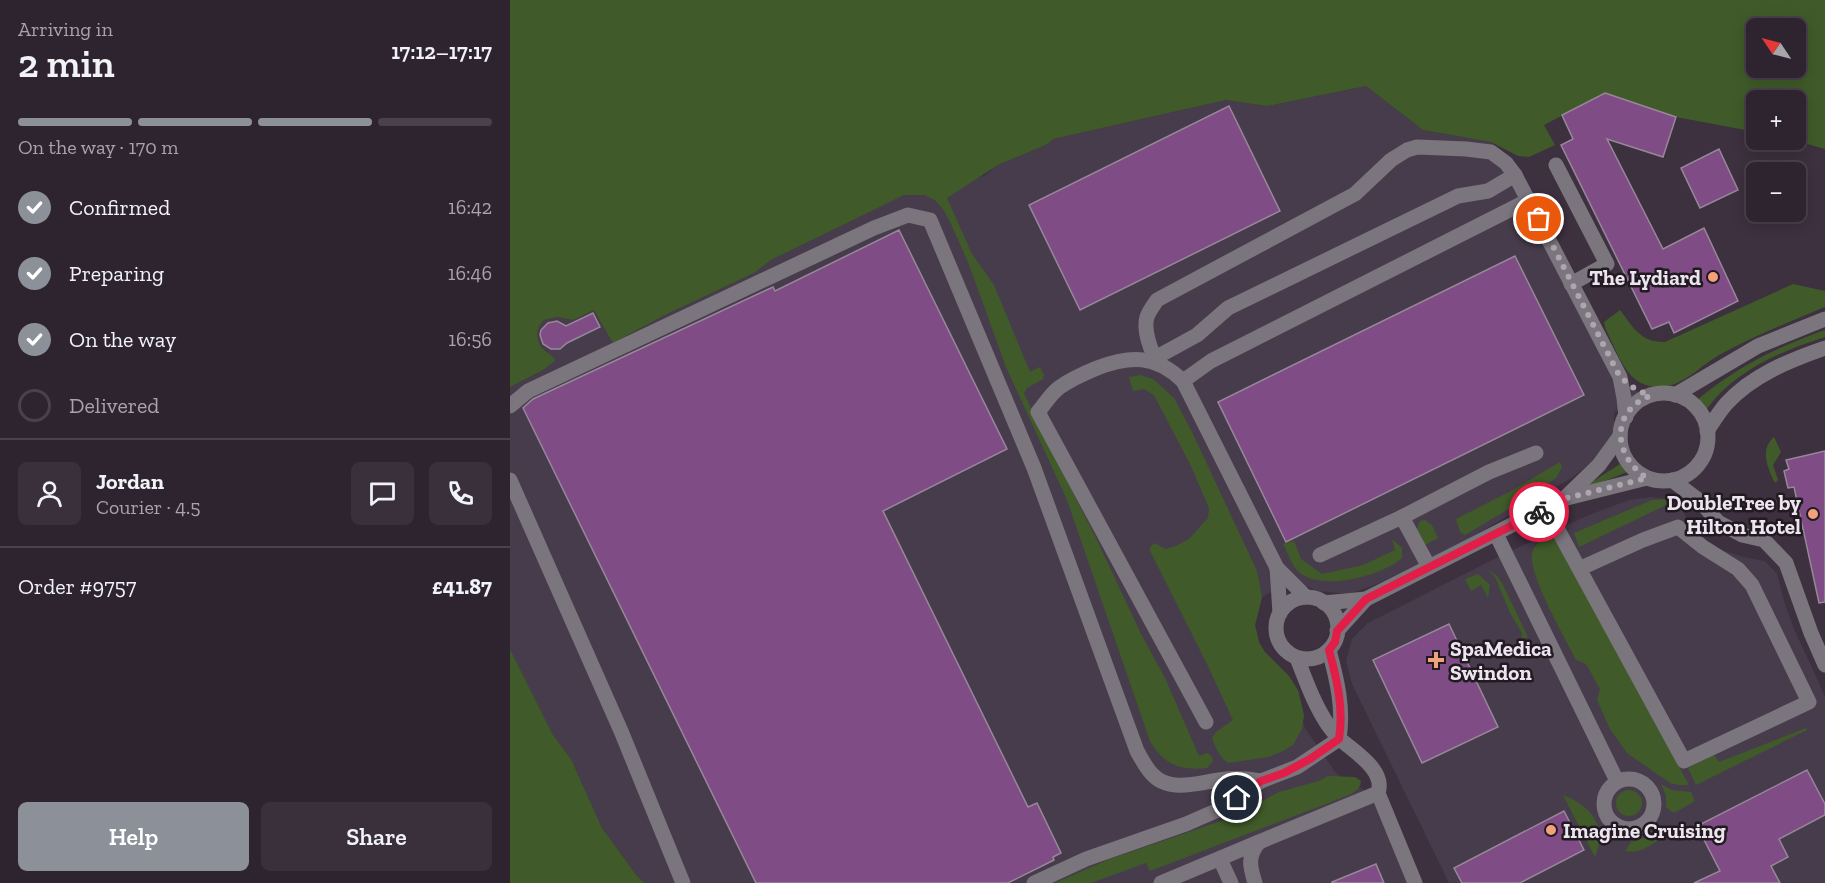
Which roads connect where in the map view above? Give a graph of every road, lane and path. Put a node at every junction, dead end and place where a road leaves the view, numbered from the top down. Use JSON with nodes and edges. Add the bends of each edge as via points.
{"nodes":[{"id":1,"x":1556,"y":165,"type":"dead end"},
{"id":2,"x":1515,"y":175,"type":"junction"},
{"id":3,"x":1529,"y":200,"type":"junction"},
{"id":4,"x":1571,"y":284,"type":"junction"},
{"id":5,"x":1825,"y":319,"type":"edge"},
{"id":6,"x":1825,"y":348,"type":"edge"},
{"id":7,"x":1157,"y":361,"type":"junction"},
{"id":8,"x":1620,"y":377,"type":"junction"},
{"id":9,"x":1183,"y":381,"type":"junction"},
{"id":10,"x":1675,"y":395,"type":"junction"},
{"id":11,"x":1650,"y":396,"type":"junction"},
{"id":12,"x":510,"y":406,"type":"edge"},
{"id":13,"x":1626,"y":417,"type":"junction"},
{"id":14,"x":1707,"y":431,"type":"junction"},
{"id":15,"x":1620,"y":436,"type":"junction"},
{"id":16,"x":1536,"y":453,"type":"dead end"},
{"id":17,"x":1695,"y":469,"type":"junction"},
{"id":18,"x":1647,"y":478,"type":"junction"},
{"id":19,"x":510,"y":480,"type":"edge"},
{"id":20,"x":1672,"y":480,"type":"junction"},
{"id":21,"x":1563,"y":499,"type":"junction"},
{"id":22,"x":1701,"y":502,"type":"junction"},
{"id":23,"x":1546,"y":508,"type":"junction"},
{"id":24,"x":1402,"y":517,"type":"junction"},
{"id":25,"x":1496,"y":534,"type":"junction"},
{"id":26,"x":1320,"y":555,"type":"dead end"},
{"id":27,"x":1429,"y":567,"type":"junction"},
{"id":28,"x":1277,"y":568,"type":"junction"},
{"id":29,"x":1581,"y":568,"type":"junction"},
{"id":30,"x":1306,"y":597,"type":"junction"},
{"id":31,"x":1366,"y":599,"type":"junction"},
{"id":32,"x":1324,"y":603,"type":"junction"},
{"id":33,"x":1280,"y":613,"type":"junction"},
{"id":34,"x":1337,"y":631,"type":"junction"},
{"id":35,"x":1329,"y":650,"type":"junction"},
{"id":36,"x":1297,"y":658,"type":"junction"},
{"id":37,"x":1825,"y":665,"type":"edge"},
{"id":38,"x":1206,"y":722,"type":"dead end"},
{"id":39,"x":1339,"y":739,"type":"junction"},
{"id":40,"x":1261,"y":781,"type":"junction"},
{"id":41,"x":1617,"y":781,"type":"dead end"},
{"id":42,"x":1378,"y":793,"type":"junction"},
{"id":43,"x":1259,"y":842,"type":"junction"},
{"id":44,"x":1220,"y":859,"type":"junction"},
{"id":45,"x":683,"y":883,"type":"edge"},
{"id":46,"x":1034,"y":883,"type":"edge"},
{"id":47,"x":1161,"y":883,"type":"edge"},
{"id":48,"x":1231,"y":883,"type":"edge"},
{"id":49,"x":1255,"y":883,"type":"edge"},
{"id":50,"x":1415,"y":883,"type":"edge"}],
"edges":[{"from":1,"to":4,"type":"street","via":[[1607,264]]},
{"from":2,"to":3,"type":"street"},
{"from":2,"to":7,"type":"street","via":[[1488,190],[1458,196],[1228,308],[1197,335]]},
{"from":2,"to":7,"type":"street","via":[[1491,152],[1417,147],[1407,150],[1355,194],[1157,300],[1145,328]]},
{"from":3,"to":4,"type":"street"},
{"from":3,"to":9,"type":"street","via":[[1211,361]]},
{"from":4,"to":8,"type":"street"},
{"from":5,"to":10,"type":"street","via":[[1758,346]]},
{"from":6,"to":14,"type":"street","via":[[1749,384],[1725,405]]},
{"from":7,"to":9,"type":"street"},
{"from":7,"to":38,"type":"street","via":[[1117,360],[1086,372],[1058,388],[1038,412]]},
{"from":8,"to":11,"type":"street"},
{"from":8,"to":13,"type":"street"},
{"from":9,"to":28,"type":"street"},
{"from":10,"to":11,"type":"street"},
{"from":10,"to":14,"type":"street","via":[[1695,406]]},
{"from":11,"to":13,"type":"street","via":[[1638,402]]},
{"from":12,"to":40,"type":"street","via":[[528,391],[874,228],[908,215],[930,220],[1034,468],[1137,751],[1152,776],[1172,784],[1246,778]]},
{"from":13,"to":15,"type":"street"},
{"from":14,"to":17,"type":"street","via":[[1707,449]]},
{"from":15,"to":18,"type":"street","via":[[1627,461]]},
{"from":15,"to":21,"type":"street","via":[[1599,465]]},
{"from":16,"to":24,"type":"street","via":[[1489,472]]},
{"from":17,"to":20,"type":"street"},
{"from":17,"to":22,"type":"street"},
{"from":18,"to":20,"type":"street"},
{"from":18,"to":21,"type":"street"},
{"from":19,"to":45,"type":"street"},
{"from":20,"to":22,"type":"street"},
{"from":21,"to":23,"type":"street"},
{"from":22,"to":37,"type":"street","via":[[1712,518],[1730,530],[1764,540],[1786,563]]},
{"from":23,"to":25,"type":"street"},
{"from":23,"to":29,"type":"street"},
{"from":24,"to":26,"type":"street"},
{"from":24,"to":27,"type":"street"},
{"from":25,"to":27,"type":"street"},
{"from":25,"to":41,"type":"street"},
{"from":27,"to":31,"type":"street"},
{"from":28,"to":30,"type":"street"},
{"from":28,"to":33,"type":"street"},
{"from":29,"to":29,"type":"street","via":[[1684,761],[1809,702],[1752,585],[1738,569],[1678,527]]},
{"from":30,"to":32,"type":"street"},
{"from":30,"to":33,"type":"street","via":[[1286,605]]},
{"from":31,"to":32,"type":"street"},
{"from":31,"to":34,"type":"street"},
{"from":32,"to":34,"type":"street","via":[[1337,621]]},
{"from":33,"to":36,"type":"street","via":[[1278,641]]},
{"from":34,"to":35,"type":"street"},
{"from":35,"to":36,"type":"street","via":[[1310,659]]},
{"from":35,"to":39,"type":"street","via":[[1341,709]]},
{"from":36,"to":39,"type":"street","via":[[1315,702]]},
{"from":39,"to":40,"type":"street","via":[[1297,766]]},
{"from":39,"to":42,"type":"street","via":[[1370,767],[1380,788]]},
{"from":40,"to":46,"type":"street","via":[[1218,810],[1086,859]]},
{"from":42,"to":43,"type":"street"},
{"from":42,"to":50,"type":"street"},
{"from":43,"to":44,"type":"street"},
{"from":43,"to":49,"type":"street","via":[[1250,860]]},
{"from":44,"to":47,"type":"street"},
{"from":44,"to":48,"type":"street"}]}
